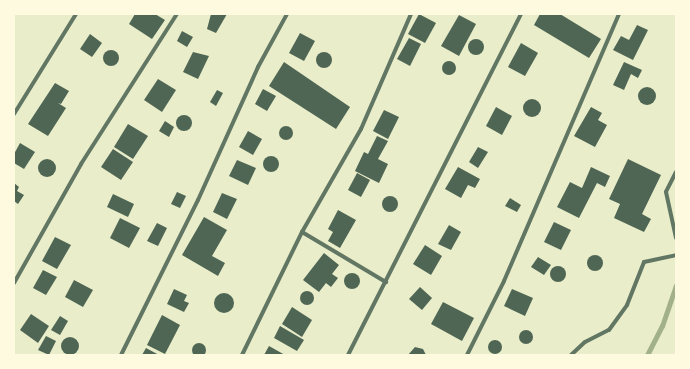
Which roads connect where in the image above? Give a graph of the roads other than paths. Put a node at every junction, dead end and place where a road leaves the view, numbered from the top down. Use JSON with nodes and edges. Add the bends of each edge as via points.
{"nodes":[{"id":1,"x":76,"y":14,"type":"edge"},
{"id":2,"x":177,"y":14,"type":"edge"},
{"id":3,"x":287,"y":14,"type":"edge"},
{"id":4,"x":411,"y":14,"type":"edge"},
{"id":5,"x":521,"y":14,"type":"edge"},
{"id":6,"x":619,"y":14,"type":"edge"},
{"id":7,"x":14,"y":114,"type":"edge"},
{"id":8,"x":676,"y":172,"type":"edge"},
{"id":9,"x":302,"y":232,"type":"junction"},
{"id":10,"x":676,"y":238,"type":"edge"},
{"id":11,"x":676,"y":254,"type":"edge"},
{"id":12,"x":386,"y":282,"type":"junction"},
{"id":13,"x":14,"y":283,"type":"edge"},
{"id":14,"x":121,"y":355,"type":"edge"},
{"id":15,"x":242,"y":355,"type":"edge"},
{"id":16,"x":348,"y":355,"type":"edge"},
{"id":17,"x":467,"y":355,"type":"edge"},
{"id":18,"x":572,"y":355,"type":"edge"}],
"edges":[{"from":1,"to":7,"type":"street"},
{"from":2,"to":13,"type":"street","via":[[81,164]]},
{"from":3,"to":14,"type":"street","via":[[258,66],[198,200]]},
{"from":4,"to":9,"type":"street","via":[[360,129]]},
{"from":5,"to":12,"type":"street"},
{"from":6,"to":17,"type":"street","via":[[504,281]]},
{"from":8,"to":10,"type":"street","via":[[666,192]]},
{"from":9,"to":12,"type":"street"},
{"from":9,"to":15,"type":"street"},
{"from":11,"to":18,"type":"street","via":[[644,262],[627,305],[609,330],[585,342]]},
{"from":12,"to":16,"type":"street"}]}
